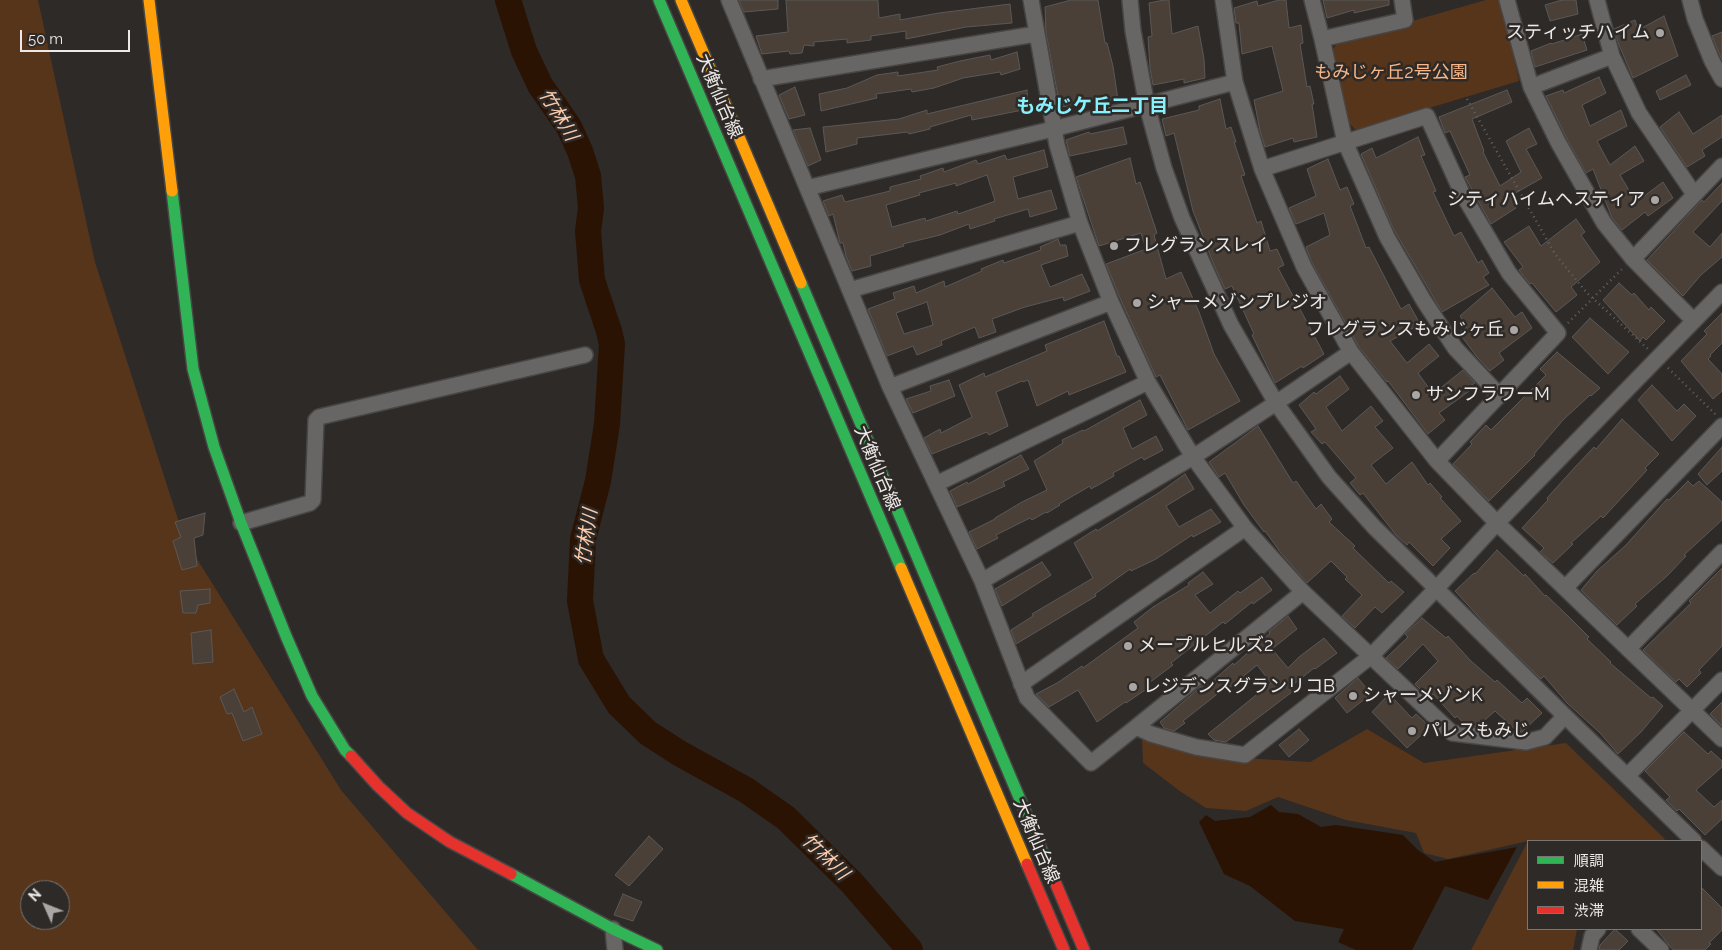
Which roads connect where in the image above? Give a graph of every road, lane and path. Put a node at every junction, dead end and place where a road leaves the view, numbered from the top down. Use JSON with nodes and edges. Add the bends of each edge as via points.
{"nodes":[{"id":1,"x":149,"y":0,"type":"edge"},
{"id":2,"x":659,"y":0,"type":"edge"},
{"id":3,"x":681,"y":0,"type":"edge"},
{"id":4,"x":729,"y":0,"type":"edge"},
{"id":5,"x":1031,"y":0,"type":"edge"},
{"id":6,"x":1130,"y":0,"type":"edge"},
{"id":7,"x":1223,"y":0,"type":"edge"},
{"id":8,"x":1312,"y":0,"type":"edge"},
{"id":9,"x":1402,"y":0,"type":"edge"},
{"id":10,"x":1507,"y":0,"type":"edge"},
{"id":11,"x":1597,"y":0,"type":"edge"},
{"id":12,"x":1690,"y":0,"type":"edge"},
{"id":13,"x":1036,"y":34,"type":"junction"},
{"id":14,"x":1322,"y":39,"type":"junction"},
{"id":15,"x":1612,"y":56,"type":"junction"},
{"id":16,"x":761,"y":79,"type":"junction"},
{"id":17,"x":1722,"y":79,"type":"edge"},
{"id":18,"x":1235,"y":82,"type":"junction"},
{"id":19,"x":1531,"y":87,"type":"junction"},
{"id":20,"x":1467,"y":99,"type":"dead end"},
{"id":21,"x":1147,"y":106,"type":"junction"},
{"id":22,"x":1053,"y":129,"type":"junction"},
{"id":23,"x":1345,"y":142,"type":"junction"},
{"id":24,"x":1722,"y":166,"type":"edge"},
{"id":25,"x":1262,"y":169,"type":"junction"},
{"id":26,"x":807,"y":188,"type":"junction"},
{"id":27,"x":1694,"y":194,"type":"junction"},
{"id":28,"x":1080,"y":223,"type":"junction"},
{"id":29,"x":1633,"y":259,"type":"junction"},
{"id":30,"x":850,"y":290,"type":"junction"},
{"id":31,"x":1722,"y":292,"type":"edge"},
{"id":32,"x":1593,"y":298,"type":"junction"},
{"id":33,"x":1111,"y":302,"type":"junction"},
{"id":34,"x":1694,"y":321,"type":"junction"},
{"id":35,"x":1558,"y":333,"type":"junction"},
{"id":36,"x":1351,"y":352,"type":"junction"},
{"id":37,"x":585,"y":355,"type":"dead end"},
{"id":38,"x":1658,"y":358,"type":"junction"},
{"id":39,"x":1148,"y":382,"type":"junction"},
{"id":40,"x":890,"y":387,"type":"junction"},
{"id":41,"x":1500,"y":396,"type":"junction"},
{"id":42,"x":1276,"y":403,"type":"junction"},
{"id":43,"x":1722,"y":421,"type":"edge"},
{"id":44,"x":1722,"y":426,"type":"edge"},
{"id":45,"x":1192,"y":457,"type":"junction"},
{"id":46,"x":1437,"y":461,"type":"junction"},
{"id":47,"x":936,"y":484,"type":"junction"},
{"id":48,"x":241,"y":523,"type":"junction"},
{"id":49,"x":1497,"y":523,"type":"junction"},
{"id":50,"x":1245,"y":528,"type":"junction"},
{"id":51,"x":1722,"y":552,"type":"edge"},
{"id":52,"x":982,"y":580,"type":"junction"},
{"id":53,"x":1565,"y":588,"type":"junction"},
{"id":54,"x":1436,"y":589,"type":"junction"},
{"id":55,"x":1303,"y":592,"type":"junction"},
{"id":56,"x":1628,"y":649,"type":"junction"},
{"id":57,"x":1371,"y":656,"type":"junction"},
{"id":58,"x":1722,"y":680,"type":"edge"},
{"id":59,"x":1021,"y":684,"type":"junction"},
{"id":60,"x":1692,"y":712,"type":"junction"},
{"id":61,"x":1565,"y":716,"type":"junction"},
{"id":62,"x":1136,"y":727,"type":"junction"},
{"id":63,"x":1722,"y":740,"type":"edge"},
{"id":64,"x":1626,"y":776,"type":"junction"},
{"id":65,"x":1693,"y":840,"type":"edge"},
{"id":66,"x":1702,"y":849,"type":"edge"},
{"id":67,"x":1722,"y":868,"type":"edge"},
{"id":68,"x":613,"y":929,"type":"junction"},
{"id":69,"x":1597,"y":930,"type":"edge"},
{"id":70,"x":1640,"y":930,"type":"edge"},
{"id":71,"x":615,"y":950,"type":"edge"},
{"id":72,"x":657,"y":950,"type":"edge"},
{"id":73,"x":1064,"y":950,"type":"edge"},
{"id":74,"x":1084,"y":950,"type":"edge"},
{"id":75,"x":1589,"y":950,"type":"edge"},
{"id":76,"x":1661,"y":950,"type":"edge"}],
"edges":[{"from":1,"to":48,"type":"main road","via":[[193,369],[214,447]]},
{"from":2,"to":73,"type":"main road","name":"大衡仙台線"},
{"from":3,"to":74,"type":"main road","name":"大衡仙台線"},
{"from":4,"to":16,"type":"street"},
{"from":5,"to":13,"type":"street"},
{"from":6,"to":21,"type":"street"},
{"from":7,"to":18,"type":"street"},
{"from":8,"to":14,"type":"street"},
{"from":9,"to":14,"type":"street","via":[[1405,20]]},
{"from":10,"to":19,"type":"street"},
{"from":11,"to":15,"type":"street"},
{"from":12,"to":17,"type":"street","via":[[1712,61]]},
{"from":13,"to":16,"type":"street"},
{"from":13,"to":22,"type":"street"},
{"from":14,"to":23,"type":"street"},
{"from":15,"to":19,"type":"street"},
{"from":15,"to":27,"type":"street","via":[[1640,114]]},
{"from":16,"to":26,"type":"street"},
{"from":18,"to":21,"type":"street"},
{"from":18,"to":25,"type":"street"},
{"from":19,"to":29,"type":"street","via":[[1604,223]]},
{"from":20,"to":32,"type":"path","via":[[1555,254]]},
{"from":21,"to":22,"type":"street"},
{"from":21,"to":42,"type":"street","via":[[1182,218],[1231,325]]},
{"from":22,"to":26,"type":"street"},
{"from":22,"to":28,"type":"street"},
{"from":23,"to":25,"type":"street"},
{"from":23,"to":35,"type":"street","via":[[1427,116],[1462,193],[1509,273]]},
{"from":23,"to":41,"type":"street","via":[[1387,237],[1424,301],[1455,348]]},
{"from":24,"to":27,"type":"street"},
{"from":25,"to":36,"type":"street","via":[[1304,267]]},
{"from":26,"to":30,"type":"street"},
{"from":27,"to":29,"type":"street"},
{"from":28,"to":30,"type":"street"},
{"from":28,"to":33,"type":"street"},
{"from":29,"to":32,"type":"path"},
{"from":29,"to":34,"type":"street"},
{"from":30,"to":40,"type":"street"},
{"from":31,"to":34,"type":"street"},
{"from":32,"to":35,"type":"path"},
{"from":32,"to":38,"type":"path"},
{"from":33,"to":39,"type":"street"},
{"from":33,"to":40,"type":"street"},
{"from":34,"to":38,"type":"street"},
{"from":35,"to":41,"type":"street"},
{"from":36,"to":42,"type":"street"},
{"from":36,"to":46,"type":"street"},
{"from":37,"to":48,"type":"street","via":[[319,418],[316,420],[313,500]]},
{"from":38,"to":43,"type":"path"},
{"from":38,"to":49,"type":"street"},
{"from":39,"to":45,"type":"street"},
{"from":39,"to":47,"type":"street"},
{"from":40,"to":47,"type":"street"},
{"from":41,"to":46,"type":"street"},
{"from":42,"to":45,"type":"street"},
{"from":42,"to":54,"type":"street","via":[[1329,477]]},
{"from":44,"to":53,"type":"street"},
{"from":45,"to":50,"type":"street"},
{"from":45,"to":52,"type":"street"},
{"from":46,"to":49,"type":"street"},
{"from":47,"to":52,"type":"street"},
{"from":48,"to":68,"type":"main road","via":[[312,696],[345,750],[407,814],[450,842]]},
{"from":49,"to":53,"type":"street"},
{"from":49,"to":54,"type":"street"},
{"from":50,"to":55,"type":"street"},
{"from":50,"to":59,"type":"street"},
{"from":51,"to":56,"type":"street"},
{"from":52,"to":59,"type":"street"},
{"from":53,"to":56,"type":"street"},
{"from":54,"to":57,"type":"street"},
{"from":54,"to":61,"type":"street"},
{"from":55,"to":57,"type":"street"},
{"from":55,"to":62,"type":"street"},
{"from":56,"to":60,"type":"street"},
{"from":57,"to":61,"type":"street","via":[[1452,733],[1526,742],[1545,737]]},
{"from":57,"to":62,"type":"street","via":[[1245,755],[1196,747]]},
{"from":58,"to":60,"type":"street"},
{"from":59,"to":62,"type":"street","via":[[1027,698],[1091,763]]},
{"from":60,"to":63,"type":"street"},
{"from":60,"to":64,"type":"street"},
{"from":61,"to":64,"type":"street"},
{"from":64,"to":65,"type":"street"},
{"from":66,"to":67,"type":"street"},
{"from":68,"to":71,"type":"street"},
{"from":68,"to":72,"type":"main road"},
{"from":69,"to":75,"type":"street","via":[[1592,936]]},
{"from":70,"to":76,"type":"street"}]}
